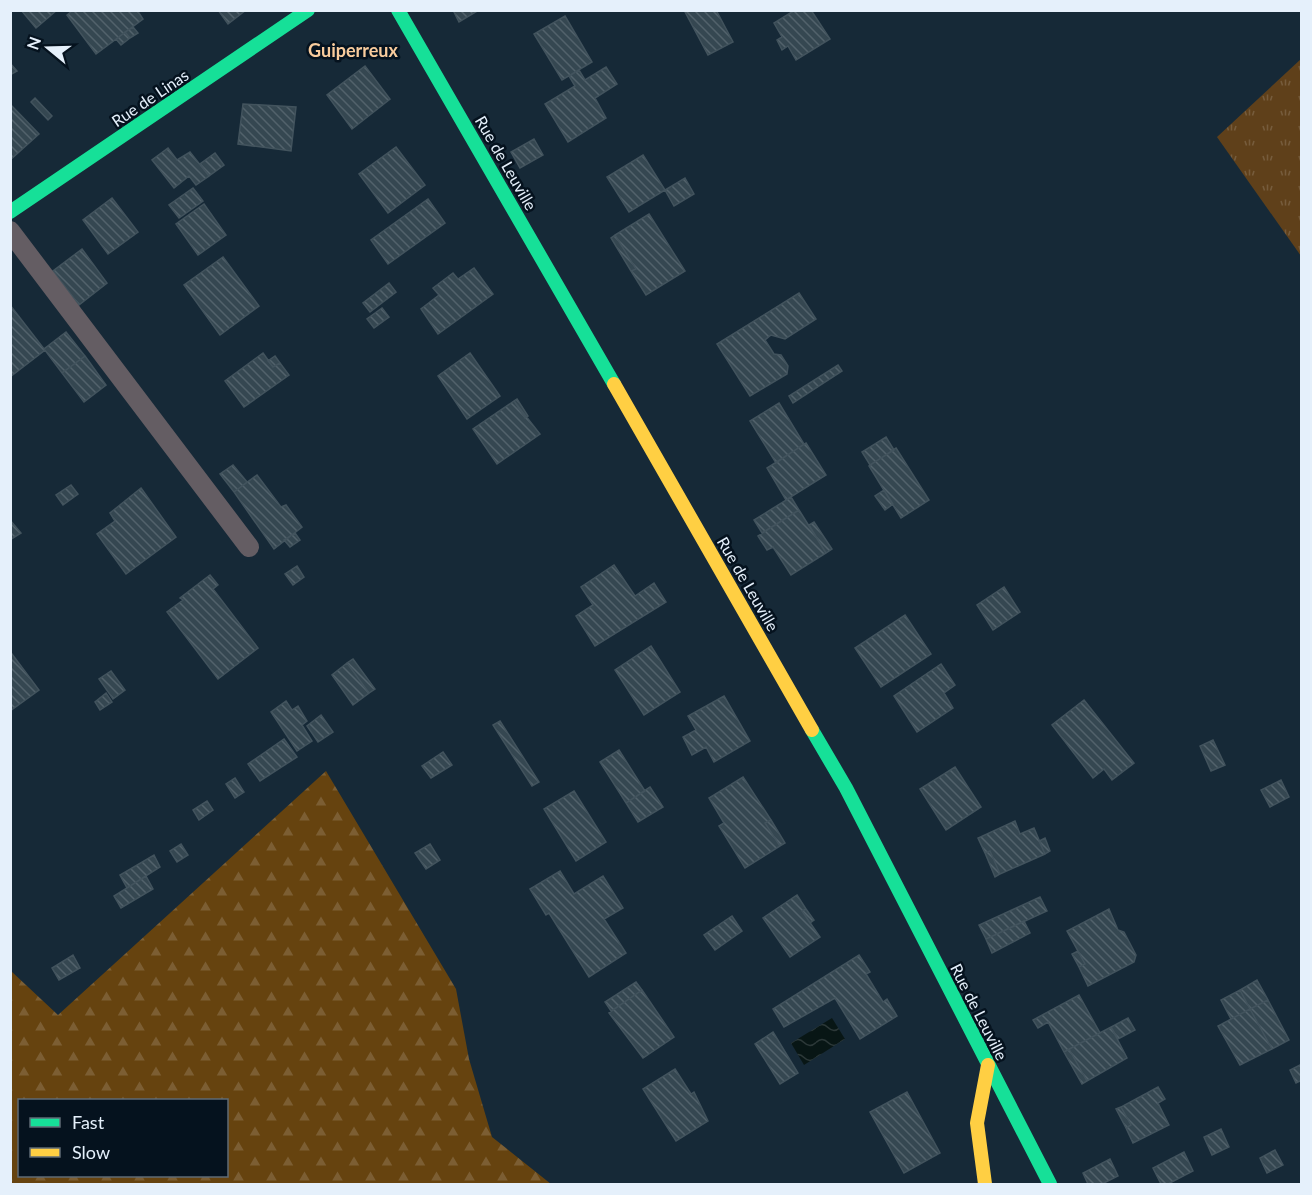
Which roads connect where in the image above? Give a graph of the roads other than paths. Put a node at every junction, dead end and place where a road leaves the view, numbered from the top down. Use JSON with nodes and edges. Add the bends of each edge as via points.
{"nodes":[{"id":1,"x":308,"y":10,"type":"edge"},
{"id":2,"x":398,"y":10,"type":"edge"},
{"id":3,"x":10,"y":212,"type":"edge"},
{"id":4,"x":10,"y":231,"type":"edge"},
{"id":5,"x":249,"y":547,"type":"dead end"},
{"id":6,"x":988,"y":1065,"type":"junction"},
{"id":7,"x":985,"y":1185,"type":"edge"},
{"id":8,"x":1050,"y":1185,"type":"edge"}],
"edges":[{"from":1,"to":3,"type":"street","name":"Rue de Linas"},
{"from":2,"to":6,"type":"street","name":"Rue de Leuville","via":[[846,788]]},
{"from":4,"to":5,"type":"lane"},
{"from":6,"to":7,"type":"street","via":[[977,1122]]},
{"from":6,"to":8,"type":"street","name":"Rue de Leuville"}]}
